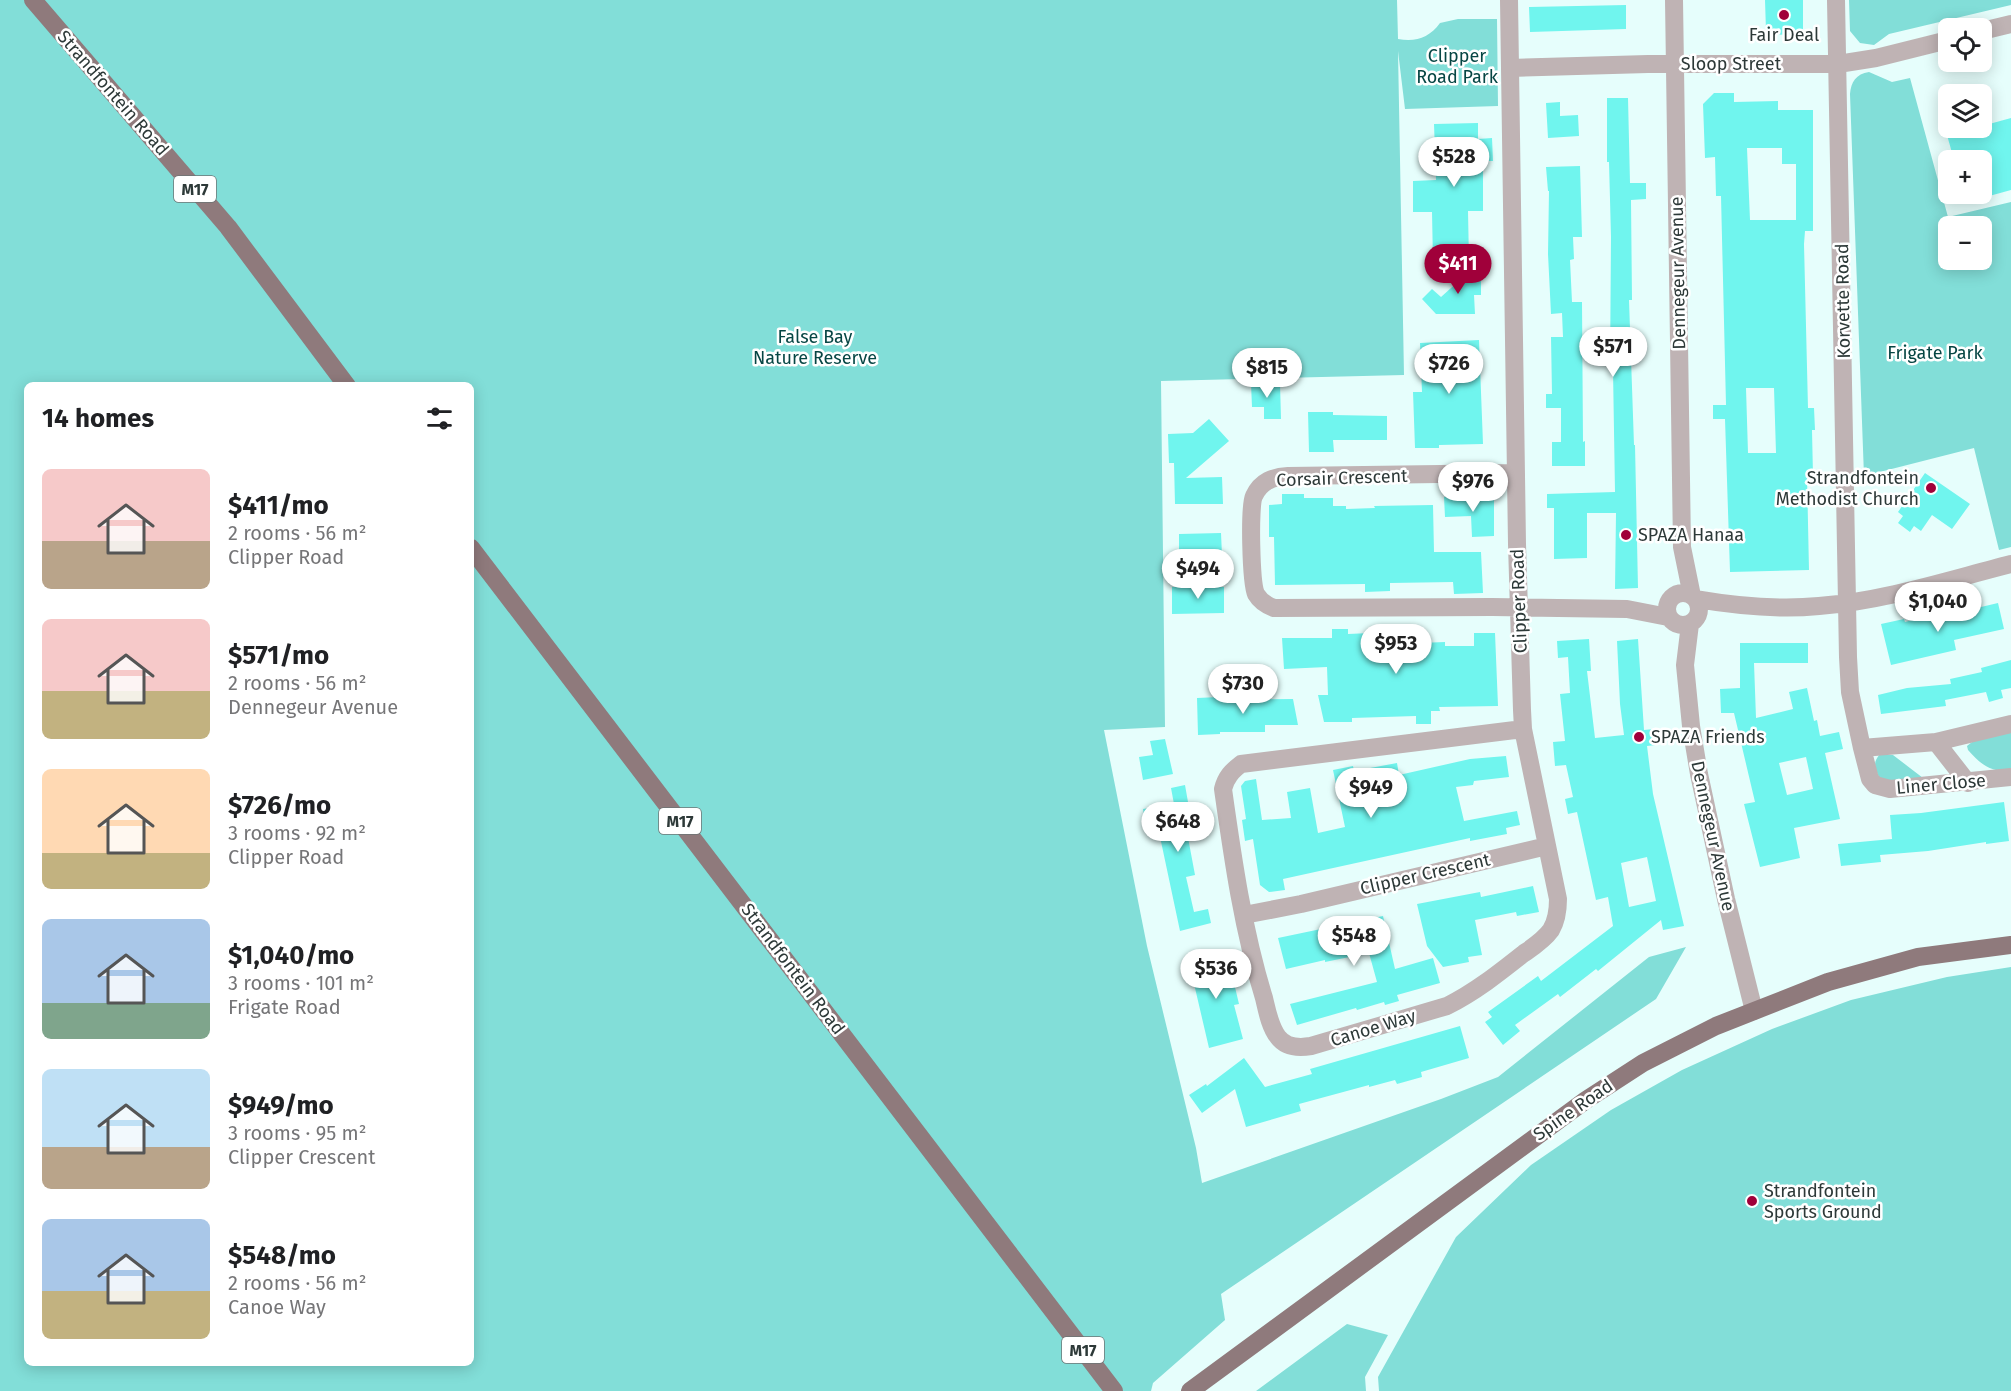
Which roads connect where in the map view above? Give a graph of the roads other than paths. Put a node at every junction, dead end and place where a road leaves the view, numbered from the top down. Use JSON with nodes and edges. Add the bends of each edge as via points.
{"nodes":[{"id":1,"x":33,"y":0,"type":"edge"},
{"id":2,"x":1509,"y":0,"type":"edge"},
{"id":3,"x":1674,"y":0,"type":"edge"},
{"id":4,"x":1836,"y":0,"type":"edge"},
{"id":5,"x":2011,"y":24,"type":"edge"},
{"id":6,"x":1992,"y":29,"type":"edge"},
{"id":7,"x":1938,"y":42,"type":"edge"},
{"id":8,"x":1675,"y":64,"type":"junction"},
{"id":9,"x":1838,"y":64,"type":"junction"},
{"id":10,"x":1510,"y":68,"type":"junction"},
{"id":11,"x":345,"y":382,"type":"edge"},
{"id":12,"x":1516,"y":473,"type":"junction"},
{"id":13,"x":1682,"y":547,"type":"junction"},
{"id":14,"x":474,"y":552,"type":"edge"},
{"id":15,"x":2011,"y":564,"type":"edge"},
{"id":16,"x":1672,"y":597,"type":"junction"},
{"id":17,"x":1848,"y":603,"type":"junction"},
{"id":18,"x":1519,"y":608,"type":"junction"},
{"id":19,"x":1627,"y":609,"type":"junction"},
{"id":20,"x":1687,"y":613,"type":"junction"},
{"id":21,"x":2011,"y":724,"type":"edge"},
{"id":22,"x":1523,"y":729,"type":"junction"},
{"id":23,"x":1936,"y":742,"type":"junction"},
{"id":24,"x":1862,"y":748,"type":"junction"},
{"id":25,"x":2011,"y":777,"type":"edge"},
{"id":26,"x":1968,"y":783,"type":"junction"},
{"id":27,"x":1547,"y":846,"type":"junction"},
{"id":28,"x":1558,"y":910,"type":"joint"},
{"id":29,"x":1244,"y":915,"type":"junction"},
{"id":30,"x":2011,"y":945,"type":"edge"},
{"id":31,"x":1754,"y":1011,"type":"junction"},
{"id":32,"x":1114,"y":1391,"type":"edge"},
{"id":33,"x":1190,"y":1391,"type":"edge"}],
"edges":[{"from":1,"to":11,"type":"main road","name":"Strandfontein Road","number":"M17","via":[[228,227]]},
{"from":2,"to":10,"type":"street","name":"Clipper Road"},
{"from":3,"to":8,"type":"street","name":"Dennegeur Avenue"},
{"from":4,"to":9,"type":"street","name":"Korvette Road"},
{"from":5,"to":6,"type":"street"},
{"from":7,"to":9,"type":"street","name":"Sloop Street"},
{"from":8,"to":9,"type":"street","name":"Sloop Street"},
{"from":8,"to":10,"type":"street","name":"Sloop Street"},
{"from":8,"to":13,"type":"street","name":"Dennegeur Avenue"},
{"from":9,"to":17,"type":"street","name":"Korvette Road"},
{"from":10,"to":12,"type":"street","name":"Clipper Road"},
{"from":12,"to":18,"type":"street","name":"Clipper Road"},
{"from":12,"to":18,"type":"street","name":"Corsair Crescent","via":[[1276,477],[1266,481],[1251,502],[1252,579],[1259,599],[1274,608]]},
{"from":13,"to":16,"type":"street","name":"Dennegeur Avenue"},
{"from":13,"to":20,"type":"street","name":"Dennegeur Avenue"},
{"from":14,"to":32,"type":"main road","name":"Strandfontein Road","number":"M17"},
{"from":15,"to":17,"type":"street"},
{"from":16,"to":19,"type":"street"},
{"from":16,"to":20,"type":"street","via":[[1686,593]]},
{"from":17,"to":20,"type":"street","via":[[1742,606]]},
{"from":17,"to":24,"type":"street","name":"Liner Close","via":[[1850,692]]},
{"from":18,"to":19,"type":"street"},
{"from":18,"to":22,"type":"street","name":"Clipper Road"},
{"from":19,"to":20,"type":"street"},
{"from":20,"to":31,"type":"street","name":"Dennegeur Avenue","via":[[1685,658],[1699,774]]},
{"from":21,"to":23,"type":"street"},
{"from":22,"to":27,"type":"street","name":"Clipper Road"},
{"from":22,"to":29,"type":"street","via":[[1241,764],[1225,781],[1224,789]]},
{"from":23,"to":24,"type":"street"},
{"from":23,"to":26,"type":"street"},
{"from":24,"to":26,"type":"street","name":"Liner Close","via":[[1870,779],[1882,788]]},
{"from":25,"to":26,"type":"street","name":"Liner Close"},
{"from":27,"to":28,"type":"street","name":"Clipper Road"},
{"from":27,"to":29,"type":"street","name":"Clipper Crescent"},
{"from":28,"to":29,"type":"street","name":"Canoe Way","via":[[1545,938],[1463,998],[1301,1048],[1283,1043],[1274,1031],[1252,959]]},
{"from":30,"to":31,"type":"main road","name":"Spine Road","via":[[1918,957],[1870,969]]},
{"from":31,"to":33,"type":"main road","name":"Spine Road","via":[[1643,1063],[1586,1100]]}]}
